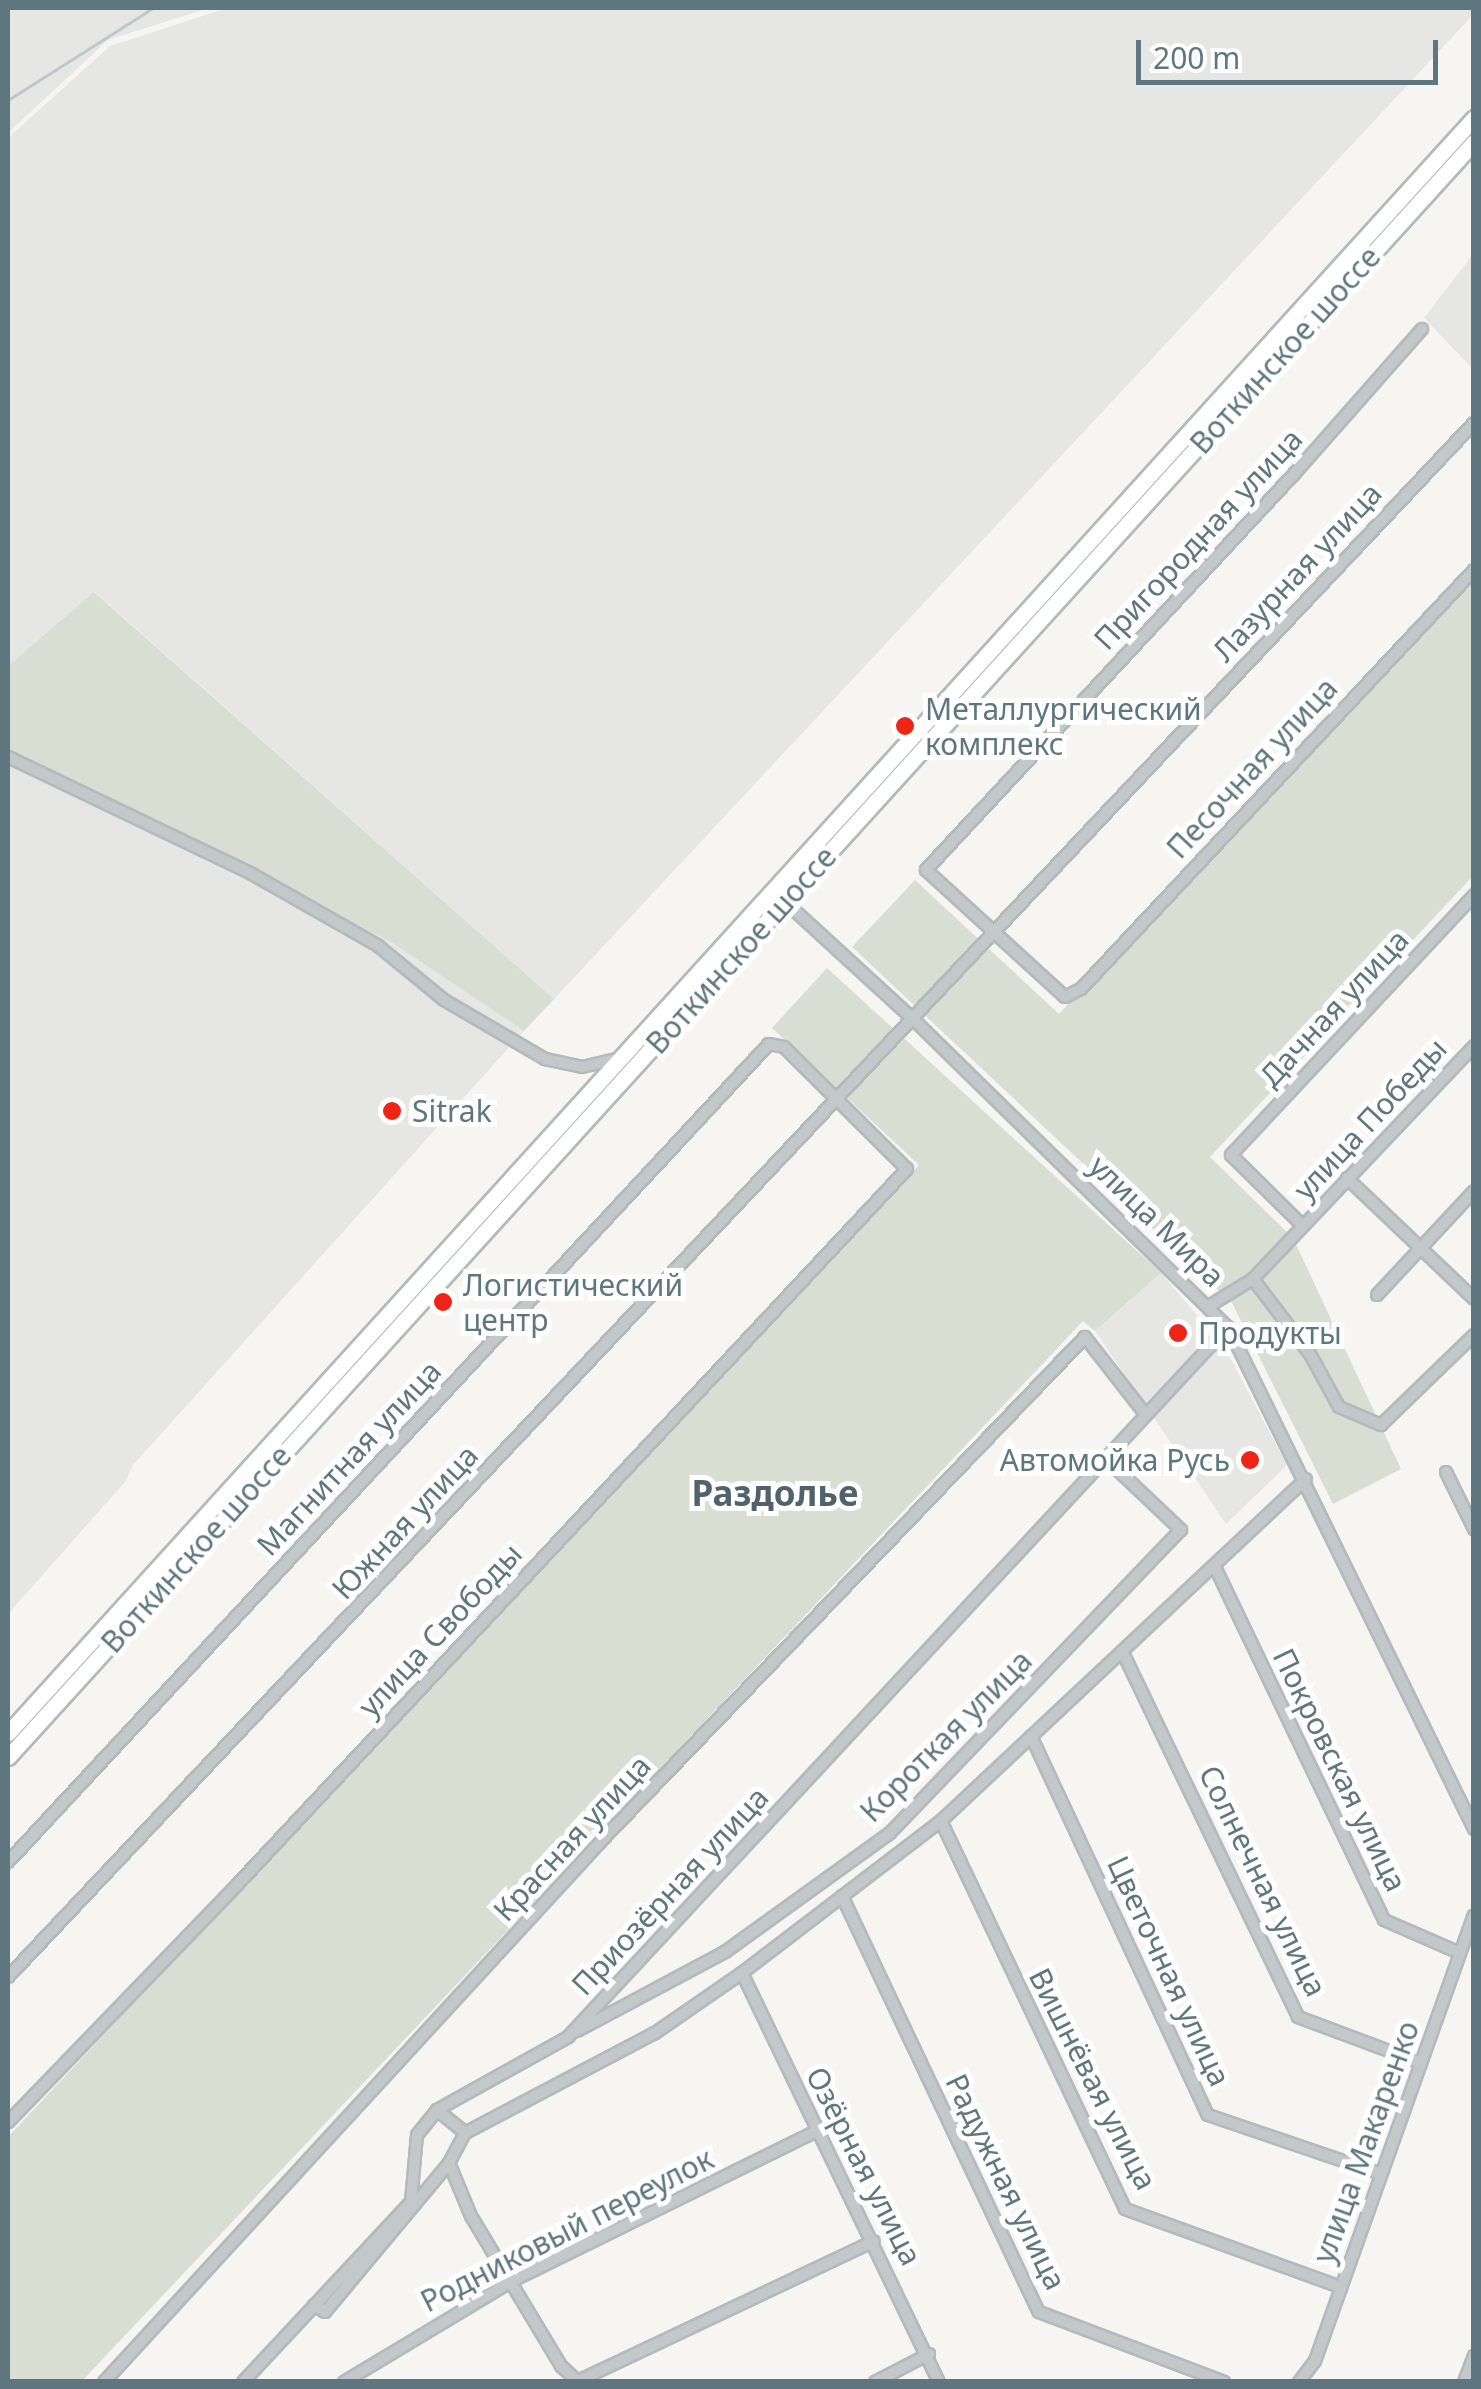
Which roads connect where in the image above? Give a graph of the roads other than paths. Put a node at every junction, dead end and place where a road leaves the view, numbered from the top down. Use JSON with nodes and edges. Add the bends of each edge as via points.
{"nodes":[{"id":1,"x":1474,"y":118,"type":"edge"},
{"id":2,"x":1474,"y":142,"type":"edge"},
{"id":3,"x":1422,"y":329,"type":"dead end"},
{"id":4,"x":1474,"y":423,"type":"edge"},
{"id":5,"x":1474,"y":570,"type":"edge"},
{"id":6,"x":8,"y":757,"type":"edge"},
{"id":7,"x":1474,"y":895,"type":"edge"},
{"id":8,"x":780,"y":897,"type":"junction"},
{"id":9,"x":994,"y":931,"type":"junction"},
{"id":10,"x":913,"y":1019,"type":"junction"},
{"id":11,"x":1474,"y":1046,"type":"edge"},
{"id":12,"x":623,"y":1058,"type":"junction"},
{"id":13,"x":836,"y":1100,"type":"junction"},
{"id":14,"x":1347,"y":1178,"type":"junction"},
{"id":15,"x":1474,"y":1191,"type":"edge"},
{"id":16,"x":1304,"y":1226,"type":"junction"},
{"id":17,"x":1419,"y":1249,"type":"junction"},
{"id":18,"x":1253,"y":1279,"type":"junction"},
{"id":19,"x":1377,"y":1295,"type":"dead end"},
{"id":20,"x":1474,"y":1299,"type":"edge"},
{"id":21,"x":1209,"y":1306,"type":"junction"},
{"id":22,"x":1228,"y":1328,"type":"junction"},
{"id":23,"x":1474,"y":1335,"type":"edge"},
{"id":24,"x":1146,"y":1415,"type":"junction"},
{"id":25,"x":1107,"y":1460,"type":"junction"},
{"id":26,"x":1446,"y":1472,"type":"dead end"},
{"id":27,"x":1306,"y":1479,"type":"junction"},
{"id":28,"x":1474,"y":1529,"type":"edge"},
{"id":29,"x":1214,"y":1567,"type":"junction"},
{"id":30,"x":1123,"y":1653,"type":"junction"},
{"id":31,"x":8,"y":1733,"type":"edge"},
{"id":32,"x":1032,"y":1736,"type":"junction"},
{"id":33,"x":8,"y":1757,"type":"edge"},
{"id":34,"x":940,"y":1820,"type":"junction"},
{"id":35,"x":1474,"y":1829,"type":"edge"},
{"id":36,"x":8,"y":1862,"type":"edge"},
{"id":37,"x":842,"y":1896,"type":"junction"},
{"id":38,"x":1474,"y":1915,"type":"edge"},
{"id":39,"x":1460,"y":1953,"type":"junction"},
{"id":40,"x":742,"y":1973,"type":"junction"},
{"id":41,"x":8,"y":1977,"type":"edge"},
{"id":42,"x":568,"y":2037,"type":"junction"},
{"id":43,"x":1421,"y":2063,"type":"junction"},
{"id":44,"x":436,"y":2110,"type":"junction"},
{"id":45,"x":8,"y":2122,"type":"edge"},
{"id":46,"x":817,"y":2131,"type":"junction"},
{"id":47,"x":465,"y":2133,"type":"junction"},
{"id":48,"x":449,"y":2163,"type":"junction"},
{"id":49,"x":1381,"y":2174,"type":"junction"},
{"id":50,"x":874,"y":2241,"type":"junction"},
{"id":51,"x":508,"y":2284,"type":"junction"},
{"id":52,"x":1341,"y":2287,"type":"junction"},
{"id":53,"x":314,"y":2305,"type":"junction"},
{"id":54,"x":929,"y":2354,"type":"junction"},
{"id":55,"x":1474,"y":2356,"type":"edge"},
{"id":56,"x":578,"y":2381,"type":"edge"},
{"id":57,"x":104,"y":2382,"type":"edge"},
{"id":58,"x":242,"y":2382,"type":"edge"},
{"id":59,"x":344,"y":2382,"type":"edge"},
{"id":60,"x":876,"y":2382,"type":"edge"},
{"id":61,"x":939,"y":2382,"type":"edge"},
{"id":62,"x":1224,"y":2382,"type":"edge"},
{"id":63,"x":1300,"y":2382,"type":"edge"},
{"id":64,"x":1464,"y":2382,"type":"edge"}],
"edges":[{"from":1,"to":8,"type":"main road","name":"Воткинское шоссе"},
{"from":2,"to":8,"type":"main road","name":"Воткинское шоссе"},
{"from":3,"to":9,"type":"street","name":"Пригородная улица","via":[[926,870]]},
{"from":4,"to":9,"type":"street","name":"Лазурная улица"},
{"from":5,"to":9,"type":"street","name":"Песочная улица","via":[[1082,990],[1065,998]]},
{"from":6,"to":12,"type":"street","via":[[268,883],[377,945],[444,1000],[545,1059],[582,1067]]},
{"from":7,"to":16,"type":"street","name":"Дачная улица","via":[[1231,1155]]},
{"from":8,"to":10,"type":"street","name":"улица Мира"},
{"from":8,"to":12,"type":"main road","name":"Воткинское шоссе"},
{"from":8,"to":33,"type":"main road","name":"Воткинское шоссе"},
{"from":9,"to":10,"type":"street","name":"Лазурная улица"},
{"from":10,"to":13,"type":"street","name":"Южная улица"},
{"from":10,"to":21,"type":"street","name":"улица Мира"},
{"from":11,"to":14,"type":"street","name":"улица Победы"},
{"from":12,"to":31,"type":"main road","name":"Воткинское шоссе"},
{"from":13,"to":36,"type":"street","name":"Магнитная улица","via":[[784,1047],[770,1044]]},
{"from":13,"to":41,"type":"street","name":"Южная улица"},
{"from":13,"to":45,"type":"street","name":"улица Свободы","via":[[907,1169]]},
{"from":14,"to":16,"type":"street","name":"улица Победы"},
{"from":14,"to":17,"type":"street"},
{"from":15,"to":17,"type":"street"},
{"from":16,"to":18,"type":"street","name":"улица Победы"},
{"from":17,"to":19,"type":"street"},
{"from":17,"to":20,"type":"street"},
{"from":18,"to":21,"type":"street","name":"улица Победы"},
{"from":18,"to":23,"type":"street","via":[[1310,1354],[1339,1407],[1381,1425]]},
{"from":21,"to":22,"type":"street","name":"улица Мира"},
{"from":22,"to":24,"type":"street","name":"Приозёрная улица"},
{"from":22,"to":27,"type":"street","name":"улица Мира"},
{"from":24,"to":25,"type":"street","name":"Приозёрная улица"},
{"from":24,"to":57,"type":"street","name":"Красная улица","via":[[1085,1337],[698,1738]]},
{"from":25,"to":42,"type":"street","name":"Приозёрная улица"},
{"from":25,"to":42,"type":"street","name":"Короткая улица","via":[[1181,1530],[890,1834],[725,1952]]},
{"from":26,"to":28,"type":"street"},
{"from":27,"to":29,"type":"street"},
{"from":27,"to":35,"type":"street","name":"улица Мира"},
{"from":29,"to":30,"type":"street"},
{"from":29,"to":39,"type":"street","name":"Покровская улица","via":[[1384,1920]]},
{"from":30,"to":32,"type":"street"},
{"from":30,"to":43,"type":"street","name":"Солнечная улица","via":[[1298,2017]]},
{"from":32,"to":34,"type":"street"},
{"from":32,"to":49,"type":"street","name":"Цветочная улица","via":[[1208,2115]]},
{"from":34,"to":37,"type":"street"},
{"from":34,"to":52,"type":"street","name":"Вишнёвая улица","via":[[1125,2209]]},
{"from":37,"to":40,"type":"street"},
{"from":37,"to":62,"type":"street","name":"Радужная улица","via":[[1039,2312]]},
{"from":38,"to":39,"type":"street","name":"улица Макаренко"},
{"from":39,"to":43,"type":"street","name":"улица Макаренко"},
{"from":40,"to":46,"type":"street","name":"Озёрная улица"},
{"from":40,"to":47,"type":"street","via":[[654,2034]]},
{"from":42,"to":44,"type":"street","name":"Приозёрная улица"},
{"from":43,"to":49,"type":"street","name":"улица Макаренко"},
{"from":44,"to":47,"type":"street"},
{"from":44,"to":53,"type":"street","via":[[417,2135],[411,2202]]},
{"from":46,"to":50,"type":"street","name":"Озёрная улица"},
{"from":46,"to":51,"type":"street","name":"Родниковый переулок"},
{"from":47,"to":48,"type":"street"},
{"from":48,"to":51,"type":"street"},
{"from":48,"to":53,"type":"street","via":[[325,2312]]},
{"from":49,"to":52,"type":"street","name":"улица Макаренко"},
{"from":50,"to":54,"type":"street","name":"Озёрная улица"},
{"from":50,"to":56,"type":"street"},
{"from":51,"to":56,"type":"street","via":[[561,2366]]},
{"from":51,"to":59,"type":"street","name":"Родниковый переулок"},
{"from":52,"to":63,"type":"street","name":"улица Макаренко","via":[[1315,2361]]},
{"from":53,"to":58,"type":"street"},
{"from":54,"to":60,"type":"street"},
{"from":54,"to":61,"type":"street","name":"Озёрная улица"},
{"from":55,"to":64,"type":"street"}]}
